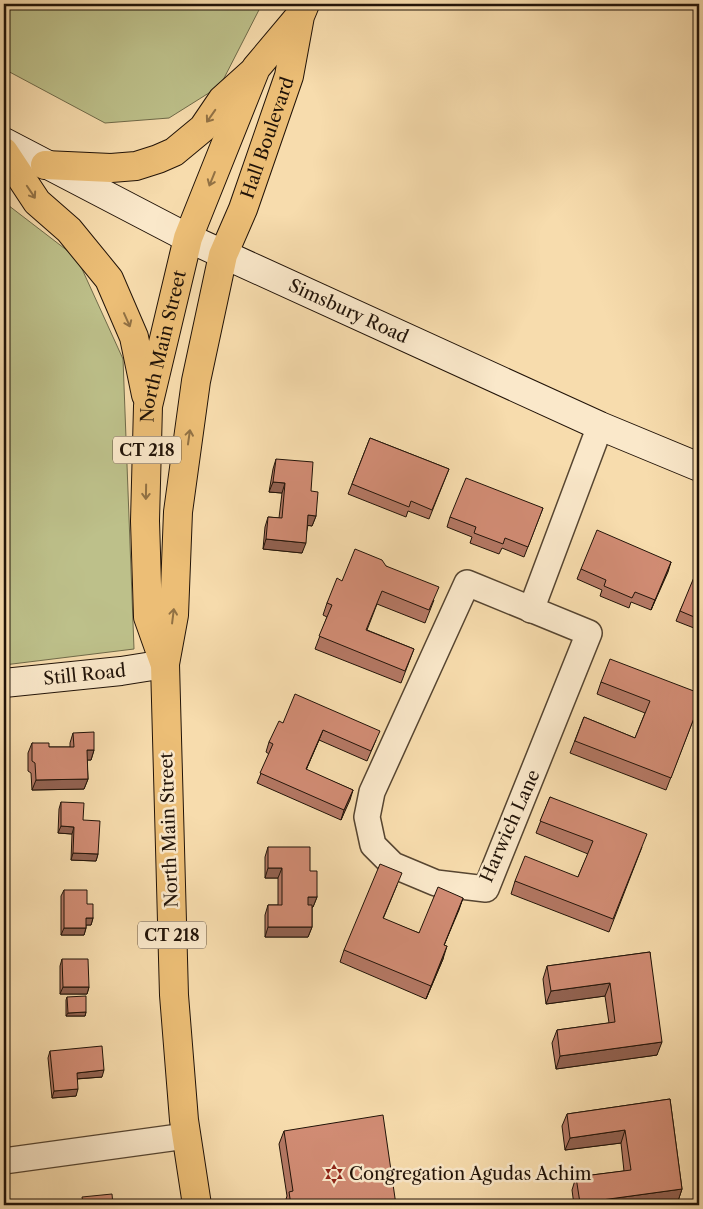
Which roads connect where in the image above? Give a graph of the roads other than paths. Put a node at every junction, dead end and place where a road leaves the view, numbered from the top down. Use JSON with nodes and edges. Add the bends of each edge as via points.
{"nodes":[{"id":1,"x":303,"y":10,"type":"edge"},
{"id":2,"x":256,"y":68,"type":"junction"},
{"id":3,"x":4,"y":142,"type":"edge"},
{"id":4,"x":4,"y":152,"type":"edge"},
{"id":5,"x":45,"y":165,"type":"junction"},
{"id":6,"x":188,"y":238,"type":"junction"},
{"id":7,"x":223,"y":255,"type":"junction"},
{"id":8,"x":148,"y":406,"type":"junction"},
{"id":9,"x":600,"y":426,"type":"junction"},
{"id":10,"x":699,"y":467,"type":"edge"},
{"id":11,"x":531,"y":610,"type":"junction"},
{"id":12,"x":164,"y":664,"type":"junction"},
{"id":13,"x":4,"y":683,"type":"edge"},
{"id":14,"x":186,"y":1136,"type":"junction"},
{"id":15,"x":4,"y":1161,"type":"edge"},
{"id":16,"x":197,"y":1205,"type":"edge"}],
"edges":[{"from":1,"to":2,"type":"main road","name":"Hall Boulevard","number":"CT 218"},
{"from":1,"to":7,"type":"main road","name":"Hall Boulevard","number":"CT 218","via":[[289,76],[243,209]]},
{"from":2,"to":5,"type":"main road","one_way":true,"via":[[222,100],[203,128],[174,152],[136,166]]},
{"from":2,"to":6,"type":"main road","name":"Hall Boulevard","number":"CT 218","one_way":true},
{"from":3,"to":5,"type":"main road","name":"Simsbury Road"},
{"from":4,"to":8,"type":"main road","one_way":true,"via":[[37,202],[69,230],[109,279],[134,336]]},
{"from":5,"to":6,"type":"main road","name":"Simsbury Road"},
{"from":6,"to":7,"type":"main road","name":"Simsbury Road"},
{"from":6,"to":8,"type":"main road","name":"North Main Street","number":"CT 218"},
{"from":7,"to":9,"type":"main road","name":"Simsbury Road"},
{"from":12,"to":7,"type":"main road","name":"North Main Street","number":"CT 218","one_way":true,"via":[[174,615],[178,512],[196,382]]},
{"from":8,"to":12,"type":"main road","name":"North Main Street","number":"CT 218","one_way":true,"via":[[145,521],[148,616]]},
{"from":9,"to":10,"type":"main road","name":"Simsbury Road"},
{"from":9,"to":11,"type":"street"},
{"from":11,"to":11,"type":"street","name":"Harwich Lane","via":[[467,584],[372,792],[367,817],[373,845],[393,865],[436,883],[486,889],[589,633]]},
{"from":12,"to":13,"type":"main road","name":"Still Road","via":[[122,672]]},
{"from":12,"to":14,"type":"main road","name":"North Main Street","number":"CT 218","via":[[174,995]]},
{"from":14,"to":15,"type":"street"},
{"from":14,"to":16,"type":"main road","name":"North Main Street","number":"CT 218"}]}
